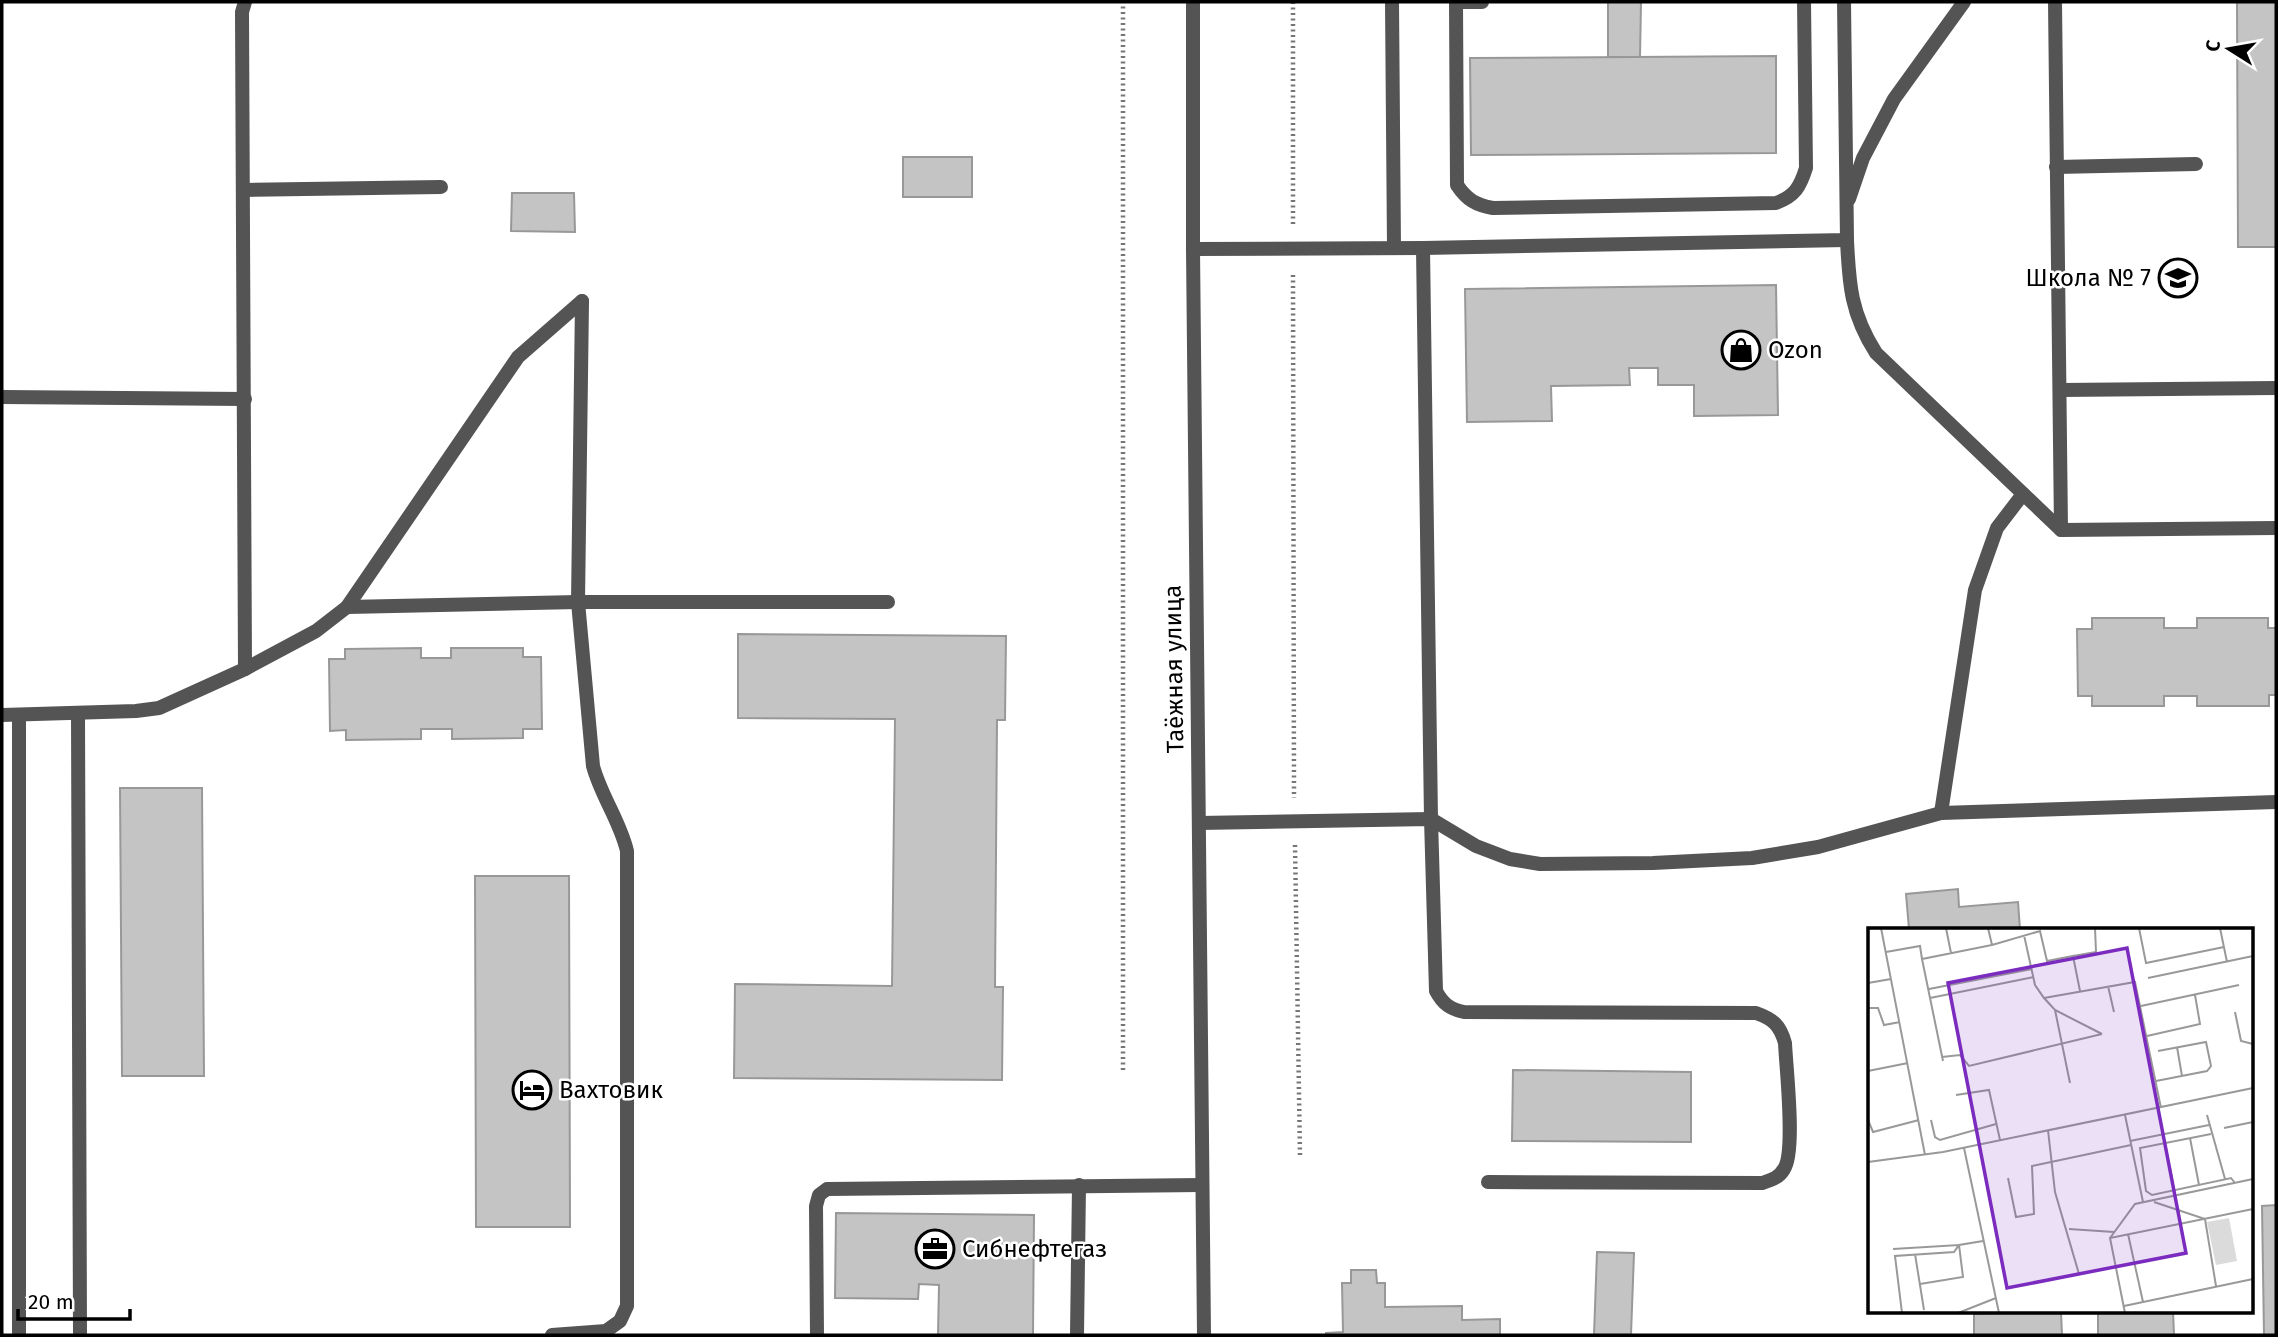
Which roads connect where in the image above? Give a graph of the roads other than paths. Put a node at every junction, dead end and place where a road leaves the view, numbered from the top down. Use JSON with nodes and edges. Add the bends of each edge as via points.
{"nodes":[{"id":1,"x":245,"y":2,"type":"edge"},
{"id":2,"x":1193,"y":2,"type":"edge"},
{"id":3,"x":1392,"y":2,"type":"edge"},
{"id":4,"x":1456,"y":2,"type":"edge"},
{"id":5,"x":1482,"y":2,"type":"edge"},
{"id":6,"x":1804,"y":2,"type":"edge"},
{"id":7,"x":1844,"y":2,"type":"edge"},
{"id":8,"x":1964,"y":2,"type":"edge"},
{"id":9,"x":2055,"y":2,"type":"edge"},
{"id":10,"x":2196,"y":164,"type":"dead end"},
{"id":11,"x":2056,"y":167,"type":"junction"},
{"id":12,"x":441,"y":187,"type":"dead end"},
{"id":13,"x":244,"y":190,"type":"junction"},
{"id":14,"x":1847,"y":218,"type":"junction"},
{"id":15,"x":1847,"y":240,"type":"junction"},
{"id":16,"x":1394,"y":248,"type":"junction"},
{"id":17,"x":1423,"y":248,"type":"junction"},
{"id":18,"x":1193,"y":249,"type":"junction"},
{"id":19,"x":2276,"y":388,"type":"edge"},
{"id":20,"x":2060,"y":390,"type":"junction"},
{"id":21,"x":2,"y":397,"type":"edge"},
{"id":22,"x":245,"y":399,"type":"junction"},
{"id":23,"x":2023,"y":494,"type":"junction"},
{"id":24,"x":2276,"y":528,"type":"edge"},
{"id":25,"x":2061,"y":530,"type":"junction"},
{"id":26,"x":578,"y":602,"type":"junction"},
{"id":27,"x":888,"y":602,"type":"dead end"},
{"id":28,"x":347,"y":607,"type":"junction"},
{"id":29,"x":245,"y":669,"type":"junction"},
{"id":30,"x":78,"y":713,"type":"junction"},
{"id":31,"x":2,"y":715,"type":"edge"},
{"id":32,"x":19,"y":715,"type":"junction"},
{"id":33,"x":2276,"y":802,"type":"edge"},
{"id":34,"x":1941,"y":813,"type":"junction"},
{"id":35,"x":1431,"y":819,"type":"junction"},
{"id":36,"x":1199,"y":822,"type":"junction"},
{"id":37,"x":1488,"y":1182,"type":"dead end"},
{"id":38,"x":1079,"y":1185,"type":"junction"},
{"id":39,"x":1201,"y":1185,"type":"junction"},
{"id":40,"x":19,"y":1335,"type":"edge"},
{"id":41,"x":80,"y":1335,"type":"edge"},
{"id":42,"x":552,"y":1335,"type":"edge"},
{"id":43,"x":817,"y":1335,"type":"edge"},
{"id":44,"x":1077,"y":1335,"type":"edge"},
{"id":45,"x":1205,"y":1335,"type":"edge"}],
"edges":[{"from":1,"to":13,"type":"street"},
{"from":2,"to":18,"type":"street","name":"Таёжная улица"},
{"from":3,"to":16,"type":"street"},
{"from":4,"to":5,"type":"street"},
{"from":4,"to":6,"type":"street","via":[[1457,185],[1466,198],[1493,208],[1776,203],[1790,198],[1806,168]]},
{"from":7,"to":14,"type":"street"},
{"from":8,"to":14,"type":"street","via":[[1894,99],[1850,190]]},
{"from":9,"to":11,"type":"street"},
{"from":10,"to":11,"type":"street"},
{"from":11,"to":20,"type":"street"},
{"from":12,"to":13,"type":"street"},
{"from":13,"to":22,"type":"street"},
{"from":14,"to":15,"type":"street"},
{"from":15,"to":17,"type":"street"},
{"from":15,"to":23,"type":"street","via":[[1851,298],[1865,336],[1877,353]]},
{"from":16,"to":17,"type":"street"},
{"from":16,"to":18,"type":"street"},
{"from":17,"to":35,"type":"street"},
{"from":18,"to":36,"type":"street","name":"Таёжная улица"},
{"from":19,"to":20,"type":"street"},
{"from":20,"to":25,"type":"street"},
{"from":21,"to":22,"type":"street"},
{"from":22,"to":29,"type":"street"},
{"from":23,"to":25,"type":"street"},
{"from":23,"to":34,"type":"street","via":[[1997,528],[1975,590]]},
{"from":24,"to":25,"type":"street"},
{"from":26,"to":27,"type":"street"},
{"from":26,"to":28,"type":"street"},
{"from":26,"to":28,"type":"street","via":[[582,301],[518,357]]},
{"from":26,"to":42,"type":"street","via":[[593,766],[627,851],[627,1306],[620,1321],[606,1331]]},
{"from":28,"to":29,"type":"street","via":[[316,631]]},
{"from":29,"to":30,"type":"street","via":[[159,708]]},
{"from":30,"to":32,"type":"street"},
{"from":30,"to":41,"type":"street"},
{"from":31,"to":32,"type":"street"},
{"from":32,"to":40,"type":"street"},
{"from":33,"to":34,"type":"street"},
{"from":34,"to":35,"type":"street","via":[[1818,847],[1752,858],[1653,863],[1540,864],[1510,859],[1476,846]]},
{"from":35,"to":36,"type":"street"},
{"from":35,"to":37,"type":"street","via":[[1436,991],[1452,1010],[1756,1013],[1771,1018],[1782,1030],[1785,1043],[1790,1149],[1786,1167],[1776,1178],[1762,1183]]},
{"from":36,"to":39,"type":"street","name":"Таёжная улица"},
{"from":38,"to":39,"type":"street"},
{"from":38,"to":43,"type":"street","via":[[827,1189],[816,1206]]},
{"from":38,"to":44,"type":"street"},
{"from":39,"to":45,"type":"street","name":"Таёжная улица"}]}
